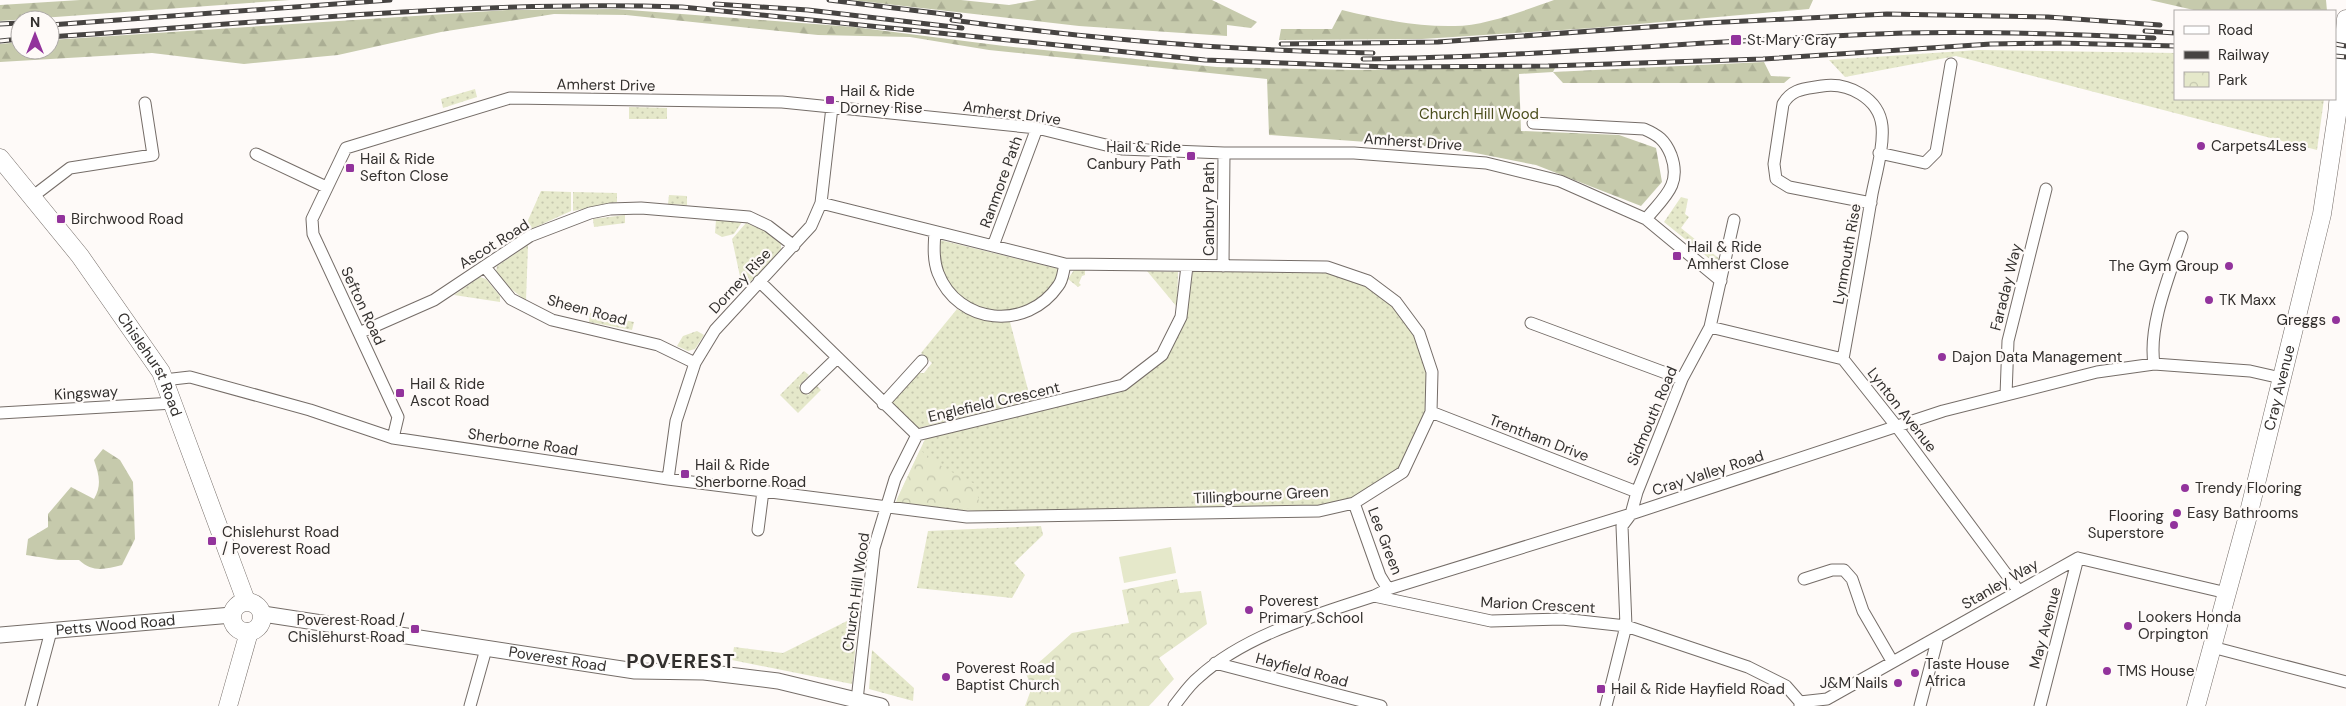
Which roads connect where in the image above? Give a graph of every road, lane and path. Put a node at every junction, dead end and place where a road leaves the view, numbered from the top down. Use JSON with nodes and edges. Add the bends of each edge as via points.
{"nodes":[{"id":1,"x":2345,"y":27,"type":"edge"},
{"id":2,"x":1951,"y":64,"type":"dead end"},
{"id":3,"x":145,"y":103,"type":"dead end"},
{"id":4,"x":832,"y":107,"type":"junction"},
{"id":5,"x":1533,"y":123,"type":"dead end"},
{"id":6,"x":1037,"y":128,"type":"junction"},
{"id":7,"x":1224,"y":153,"type":"junction"},
{"id":8,"x":1879,"y":153,"type":"junction"},
{"id":9,"x":256,"y":154,"type":"dead end"},
{"id":10,"x":0,"y":158,"type":"edge"},
{"id":11,"x":326,"y":188,"type":"junction"},
{"id":12,"x":2046,"y":189,"type":"dead end"},
{"id":13,"x":32,"y":197,"type":"junction"},
{"id":14,"x":821,"y":203,"type":"junction"},
{"id":15,"x":1871,"y":203,"type":"junction"},
{"id":16,"x":1646,"y":219,"type":"junction"},
{"id":17,"x":1734,"y":220,"type":"dead end"},
{"id":18,"x":935,"y":232,"type":"junction"},
{"id":19,"x":2182,"y":237,"type":"dead end"},
{"id":20,"x":794,"y":246,"type":"junction"},
{"id":21,"x":993,"y":246,"type":"junction"},
{"id":22,"x":1065,"y":264,"type":"junction"},
{"id":23,"x":1187,"y":266,"type":"junction"},
{"id":24,"x":1223,"y":266,"type":"junction"},
{"id":25,"x":485,"y":267,"type":"junction"},
{"id":26,"x":760,"y":281,"type":"junction"},
{"id":27,"x":1721,"y":281,"type":"junction"},
{"id":28,"x":1531,"y":322,"type":"dead end"},
{"id":29,"x":1710,"y":327,"type":"junction"},
{"id":30,"x":359,"y":333,"type":"junction"},
{"id":31,"x":837,"y":358,"type":"junction"},
{"id":32,"x":1843,"y":360,"type":"junction"},
{"id":33,"x":922,"y":361,"type":"dead end"},
{"id":34,"x":695,"y":363,"type":"junction"},
{"id":35,"x":2154,"y":364,"type":"junction"},
{"id":36,"x":2281,"y":378,"type":"junction"},
{"id":37,"x":1682,"y":379,"type":"junction"},
{"id":38,"x":164,"y":380,"type":"junction"},
{"id":39,"x":806,"y":388,"type":"dead end"},
{"id":40,"x":2006,"y":394,"type":"junction"},
{"id":41,"x":174,"y":403,"type":"junction"},
{"id":42,"x":884,"y":404,"type":"junction"},
{"id":43,"x":1431,"y":412,"type":"junction"},
{"id":44,"x":0,"y":413,"type":"edge"},
{"id":45,"x":1897,"y":427,"type":"junction"},
{"id":46,"x":917,"y":435,"type":"junction"},
{"id":47,"x":394,"y":438,"type":"junction"},
{"id":48,"x":668,"y":479,"type":"junction"},
{"id":49,"x":762,"y":491,"type":"junction"},
{"id":50,"x":1637,"y":492,"type":"junction"},
{"id":51,"x":1354,"y":503,"type":"junction"},
{"id":52,"x":885,"y":507,"type":"junction"},
{"id":53,"x":1631,"y":514,"type":"junction"},
{"id":54,"x":758,"y":530,"type":"dead end"},
{"id":55,"x":2078,"y":558,"type":"junction"},
{"id":56,"x":1804,"y":579,"type":"dead end"},
{"id":57,"x":1388,"y":589,"type":"junction"},
{"id":58,"x":2018,"y":590,"type":"junction"},
{"id":59,"x":2227,"y":593,"type":"junction"},
{"id":60,"x":1374,"y":596,"type":"junction"},
{"id":61,"x":246,"y":601,"type":"junction"},
{"id":62,"x":263,"y":614,"type":"junction"},
{"id":63,"x":232,"y":615,"type":"junction"},
{"id":64,"x":1626,"y":626,"type":"junction"},
{"id":65,"x":52,"y":631,"type":"junction"},
{"id":66,"x":248,"y":632,"type":"junction"},
{"id":67,"x":0,"y":635,"type":"edge"},
{"id":68,"x":1938,"y":637,"type":"junction"},
{"id":69,"x":2212,"y":647,"type":"junction"},
{"id":70,"x":486,"y":649,"type":"junction"},
{"id":71,"x":1892,"y":661,"type":"junction"},
{"id":72,"x":1215,"y":663,"type":"junction"},
{"id":73,"x":2346,"y":682,"type":"edge"},
{"id":74,"x":857,"y":700,"type":"junction"},
{"id":75,"x":1800,"y":704,"type":"edge"},
{"id":76,"x":31,"y":706,"type":"edge"},
{"id":77,"x":228,"y":706,"type":"edge"},
{"id":78,"x":470,"y":706,"type":"edge"},
{"id":79,"x":881,"y":706,"type":"edge"},
{"id":80,"x":1174,"y":706,"type":"edge"},
{"id":81,"x":1381,"y":706,"type":"edge"},
{"id":82,"x":1606,"y":706,"type":"edge"},
{"id":83,"x":1920,"y":706,"type":"edge"},
{"id":84,"x":2040,"y":706,"type":"edge"},
{"id":85,"x":2196,"y":706,"type":"edge"}],
"edges":[{"from":1,"to":36,"type":"main road","name":"Cray Avenue","via":[[2337,115],[2322,214]]},
{"from":2,"to":8,"type":"street","via":[[1936,152],[1925,162]]},
{"from":3,"to":13,"type":"street","via":[[153,155],[70,168]]},
{"from":4,"to":6,"type":"street","name":"Amherst Drive"},
{"from":4,"to":11,"type":"street","name":"Amherst Drive","via":[[782,102],[510,98],[346,148]]},
{"from":4,"to":14,"type":"street","name":"Dorney Rise"},
{"from":5,"to":16,"type":"street","via":[[1644,129],[1659,136],[1667,145],[1675,166],[1675,180]]},
{"from":6,"to":7,"type":"street","name":"Amherst Drive","via":[[1122,149]]},
{"from":6,"to":21,"type":"street","name":"Ranmore Path"},
{"from":7,"to":16,"type":"street","name":"Amherst Drive","via":[[1354,153],[1486,162],[1560,181]]},
{"from":7,"to":24,"type":"street","name":"Canbury Path"},
{"from":8,"to":15,"type":"street","name":"Lynmouth Rise"},
{"from":8,"to":15,"type":"street","via":[[1882,126],[1874,108],[1860,93],[1847,86],[1796,90],[1783,104],[1774,164],[1776,179],[1789,187]]},
{"from":9,"to":11,"type":"street"},
{"from":10,"to":13,"type":"main road","name":"Chislehurst Road"},
{"from":11,"to":30,"type":"street","name":"Sefton Road","via":[[312,219],[313,234]]},
{"from":12,"to":40,"type":"street","name":"Faraday Way","via":[[2008,341]]},
{"from":13,"to":38,"type":"main road","name":"Chislehurst Road","via":[[80,256]]},
{"from":14,"to":18,"type":"street","name":"Tillingbourne Green"},
{"from":14,"to":20,"type":"street","name":"Dorney Rise","via":[[811,226]]},
{"from":15,"to":32,"type":"street","name":"Lynmouth Rise"},
{"from":16,"to":27,"type":"street","name":"Amherst Drive"},
{"from":17,"to":27,"type":"street","name":"Sidmouth Road"},
{"from":18,"to":21,"type":"street","name":"Tillingbourne Green"},
{"from":18,"to":22,"type":"street","via":[[934,253],[938,273],[947,290],[960,303],[984,315],[1011,317],[1039,306],[1059,286]]},
{"from":19,"to":35,"type":"street","via":[[2152,348]]},
{"from":20,"to":25,"type":"street","name":"Ascot Road","via":[[768,226],[749,217],[641,208],[610,209],[572,219],[530,236]]},
{"from":20,"to":26,"type":"street","name":"Dorney Rise"},
{"from":21,"to":22,"type":"street","name":"Tillingbourne Green"},
{"from":22,"to":23,"type":"street","name":"Tillingbourne Green"},
{"from":23,"to":24,"type":"street","name":"Tillingbourne Green"},
{"from":23,"to":46,"type":"street","name":"Englefield Crescent","via":[[1181,317],[1162,355],[1123,385]]},
{"from":24,"to":43,"type":"street","name":"Tillingbourne Green","via":[[1327,268],[1368,281],[1396,302],[1419,333],[1432,372]]},
{"from":25,"to":30,"type":"street","name":"Ascot Road","via":[[434,300]]},
{"from":25,"to":34,"type":"street","name":"Sheen Road","via":[[511,299],[552,320],[658,345]]},
{"from":26,"to":31,"type":"street","name":"Englefield Crescent"},
{"from":26,"to":34,"type":"street","name":"Dorney Rise","via":[[715,330]]},
{"from":27,"to":29,"type":"street","name":"Sidmouth Road"},
{"from":28,"to":37,"type":"street"},
{"from":29,"to":32,"type":"street"},
{"from":29,"to":37,"type":"street","name":"Sidmouth Road"},
{"from":30,"to":47,"type":"street","name":"Sefton Road","via":[[398,417]]},
{"from":31,"to":39,"type":"street"},
{"from":31,"to":42,"type":"street","name":"Englefield Crescent"},
{"from":32,"to":45,"type":"street","name":"Lynton Avenue"},
{"from":33,"to":42,"type":"street"},
{"from":34,"to":48,"type":"street","name":"Dorney Rise","via":[[676,421]]},
{"from":35,"to":36,"type":"street","name":"Cray Valley Road","via":[[2250,371]]},
{"from":35,"to":40,"type":"street","name":"Cray Valley Road","via":[[2097,372]]},
{"from":36,"to":59,"type":"main road","name":"Cray Avenue"},
{"from":37,"to":50,"type":"street","name":"Sidmouth Road"},
{"from":38,"to":41,"type":"main road","name":"Chislehurst Road"},
{"from":38,"to":47,"type":"street","name":"Sherborne Road","via":[[190,377],[310,410]]},
{"from":40,"to":45,"type":"street","name":"Cray Valley Road"},
{"from":41,"to":44,"type":"street","name":"Kingsway"},
{"from":41,"to":61,"type":"main road","name":"Chislehurst Road"},
{"from":42,"to":46,"type":"street","name":"Englefield Crescent"},
{"from":43,"to":50,"type":"street","name":"Trentham Drive"},
{"from":43,"to":51,"type":"street","name":"Tillingbourne Green","via":[[1403,472]]},
{"from":45,"to":53,"type":"street","name":"Cray Valley Road"},
{"from":45,"to":58,"type":"street","name":"Lynton Avenue"},
{"from":46,"to":52,"type":"street","name":"Church Hill Wood"},
{"from":47,"to":48,"type":"street","name":"Sherborne Road"},
{"from":48,"to":49,"type":"street","name":"Sherborne Road"},
{"from":49,"to":52,"type":"street","name":"Sherborne Road"},
{"from":49,"to":54,"type":"street"},
{"from":50,"to":53,"type":"street","name":"Sidmouth Road"},
{"from":51,"to":52,"type":"street","name":"Tillingbourne Green","via":[[1319,511],[1033,517],[967,517]]},
{"from":51,"to":57,"type":"street","name":"Lee Green","via":[[1380,576]]},
{"from":52,"to":74,"type":"street","name":"Church Hill Wood","via":[[874,548]]},
{"from":53,"to":57,"type":"street","name":"Cray Valley Road"},
{"from":53,"to":64,"type":"street","name":"Sidmouth Road","via":[[1622,526]]},
{"from":55,"to":58,"type":"street","name":"Stanley Way"},
{"from":55,"to":59,"type":"street"},
{"from":55,"to":84,"type":"street","name":"May Avenue"},
{"from":56,"to":71,"type":"street","via":[[1832,570],[1844,570],[1852,578],[1863,611]]},
{"from":57,"to":60,"type":"street","name":"Cray Valley Road"},
{"from":58,"to":68,"type":"street","name":"Stanley Way"},
{"from":59,"to":69,"type":"main road","name":"Cray Avenue"},
{"from":60,"to":64,"type":"street","name":"Marion Crescent","via":[[1491,621],[1562,619]]},
{"from":60,"to":72,"type":"street","name":"Cray Valley Road","via":[[1287,624]]},
{"from":61,"to":62,"type":"main road","via":[[256,604]]},
{"from":61,"to":63,"type":"main road","via":[[236,606]]},
{"from":62,"to":66,"type":"main road","via":[[258,628]]},
{"from":62,"to":70,"type":"street","name":"Poverest Road"},
{"from":63,"to":65,"type":"street","name":"Petts Wood Road"},
{"from":63,"to":66,"type":"main road","via":[[234,625]]},
{"from":64,"to":75,"type":"street","name":"Marion Crescent","via":[[1748,667],[1786,686]]},
{"from":64,"to":82,"type":"street","name":"Sidmouth Road"},
{"from":65,"to":67,"type":"street","name":"Petts Wood Road"},
{"from":65,"to":76,"type":"street"},
{"from":66,"to":77,"type":"main road"},
{"from":68,"to":71,"type":"street","name":"Stanley Way"},
{"from":68,"to":83,"type":"street"},
{"from":69,"to":73,"type":"street"},
{"from":69,"to":85,"type":"main road","name":"Cray Avenue"},
{"from":70,"to":74,"type":"street","name":"Poverest Road","via":[[635,671],[704,672],[778,681]]},
{"from":70,"to":78,"type":"street"},
{"from":71,"to":75,"type":"street","name":"Stanley Way","via":[[1827,699]]},
{"from":72,"to":80,"type":"street","name":"Cray Valley Road","via":[[1197,678]]},
{"from":72,"to":81,"type":"street","name":"Hayfield Road"},
{"from":74,"to":79,"type":"street","name":"Poverest Road"}]}
